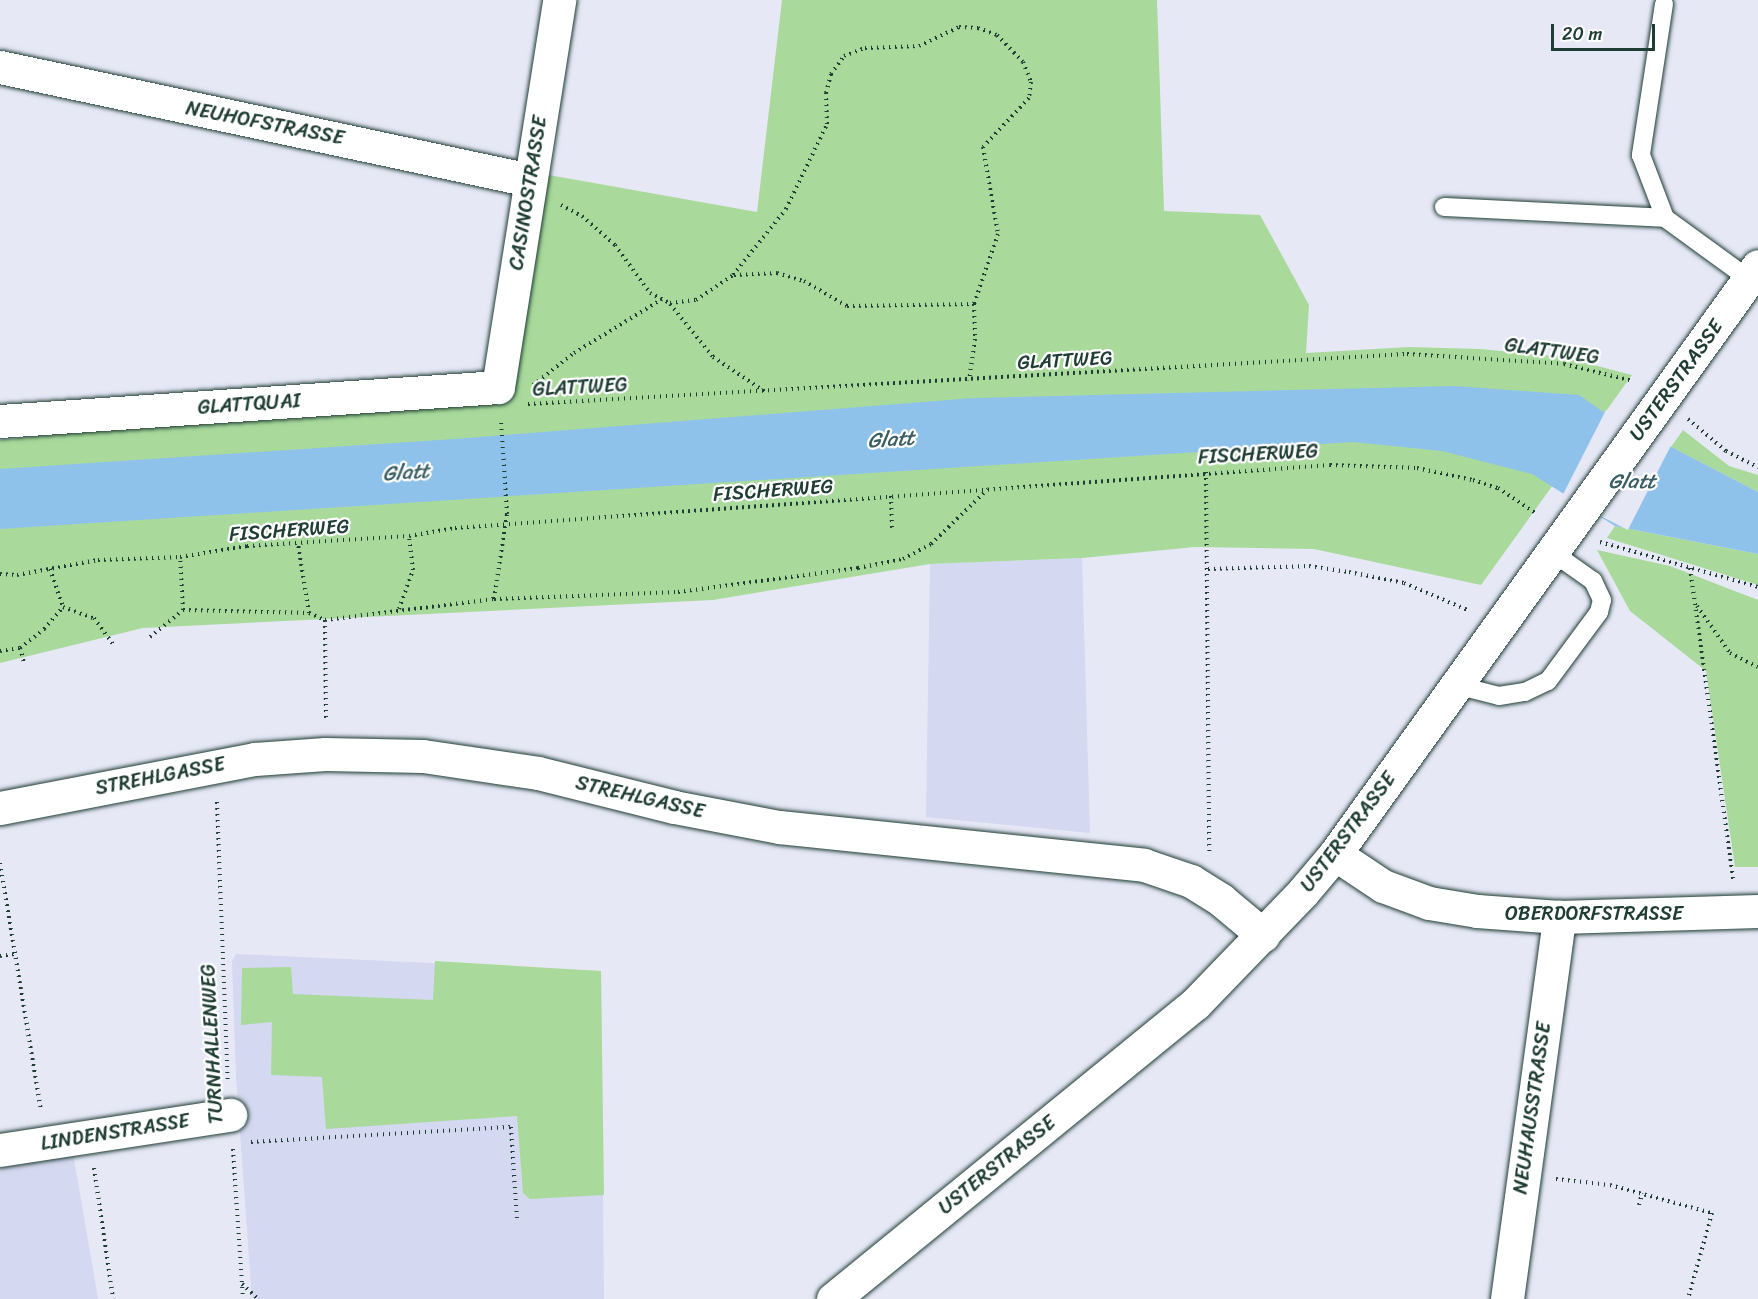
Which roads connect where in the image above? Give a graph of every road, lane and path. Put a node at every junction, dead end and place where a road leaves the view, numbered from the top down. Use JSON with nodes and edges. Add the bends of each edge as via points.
{"nodes":[{"id":1,"x":559,"y":0,"type":"edge"},
{"id":2,"x":1664,"y":4,"type":"dead end"},
{"id":3,"x":0,"y":67,"type":"edge"},
{"id":4,"x":529,"y":187,"type":"junction"},
{"id":5,"x":1444,"y":207,"type":"dead end"},
{"id":6,"x":1665,"y":219,"type":"junction"},
{"id":7,"x":1754,"y":273,"type":"edge"},
{"id":8,"x":733,"y":275,"type":"junction"},
{"id":9,"x":662,"y":299,"type":"junction"},
{"id":10,"x":670,"y":303,"type":"junction"},
{"id":11,"x":974,"y":304,"type":"junction"},
{"id":12,"x":969,"y":381,"type":"junction"},
{"id":13,"x":1637,"y":382,"type":"dead end"},
{"id":14,"x":768,"y":393,"type":"junction"},
{"id":15,"x":504,"y":401,"type":"junction"},
{"id":16,"x":1685,"y":416,"type":"dead end"},
{"id":17,"x":0,"y":421,"type":"edge"},
{"id":18,"x":1758,"y":467,"type":"edge"},
{"id":19,"x":1206,"y":472,"type":"junction"},
{"id":20,"x":988,"y":488,"type":"junction"},
{"id":21,"x":891,"y":496,"type":"junction"},
{"id":22,"x":1540,"y":515,"type":"dead end"},
{"id":23,"x":506,"y":525,"type":"junction"},
{"id":24,"x":1586,"y":530,"type":"junction"},
{"id":25,"x":892,"y":531,"type":"dead end"},
{"id":26,"x":409,"y":536,"type":"junction"},
{"id":27,"x":298,"y":544,"type":"junction"},
{"id":28,"x":1552,"y":552,"type":"junction"},
{"id":29,"x":180,"y":557,"type":"junction"},
{"id":30,"x":1690,"y":568,"type":"junction"},
{"id":31,"x":51,"y":569,"type":"junction"},
{"id":32,"x":1208,"y":569,"type":"junction"},
{"id":33,"x":0,"y":574,"type":"edge"},
{"id":34,"x":1758,"y":587,"type":"edge"},
{"id":35,"x":494,"y":599,"type":"junction"},
{"id":36,"x":1697,"y":606,"type":"junction"},
{"id":37,"x":63,"y":607,"type":"junction"},
{"id":38,"x":399,"y":609,"type":"junction"},
{"id":39,"x":183,"y":610,"type":"junction"},
{"id":40,"x":1472,"y":612,"type":"dead end"},
{"id":41,"x":309,"y":613,"type":"junction"},
{"id":42,"x":325,"y":620,"type":"junction"},
{"id":43,"x":150,"y":637,"type":"dead end"},
{"id":44,"x":113,"y":644,"type":"dead end"},
{"id":45,"x":20,"y":648,"type":"junction"},
{"id":46,"x":0,"y":651,"type":"edge"},
{"id":47,"x":24,"y":662,"type":"dead end"},
{"id":48,"x":1758,"y":667,"type":"edge"},
{"id":49,"x":1456,"y":685,"type":"junction"},
{"id":50,"x":325,"y":754,"type":"junction"},
{"id":51,"x":216,"y":796,"type":"dead end"},
{"id":52,"x":0,"y":808,"type":"edge"},
{"id":53,"x":1209,"y":851,"type":"dead end"},
{"id":54,"x":1335,"y":854,"type":"junction"},
{"id":55,"x":0,"y":862,"type":"edge"},
{"id":56,"x":1732,"y":878,"type":"dead end"},
{"id":57,"x":1758,"y":911,"type":"edge"},
{"id":58,"x":1559,"y":917,"type":"junction"},
{"id":59,"x":1263,"y":935,"type":"junction"},
{"id":60,"x":15,"y":954,"type":"junction"},
{"id":61,"x":0,"y":956,"type":"edge"},
{"id":62,"x":231,"y":1129,"type":"junction"},
{"id":63,"x":88,"y":1135,"type":"junction"},
{"id":64,"x":46,"y":1142,"type":"junction"},
{"id":65,"x":0,"y":1150,"type":"edge"},
{"id":66,"x":1570,"y":1179,"type":"dead end"},
{"id":67,"x":1642,"y":1193,"type":"junction"},
{"id":68,"x":1639,"y":1205,"type":"dead end"},
{"id":69,"x":517,"y":1220,"type":"dead end"},
{"id":70,"x":242,"y":1283,"type":"junction"},
{"id":71,"x":113,"y":1299,"type":"edge"},
{"id":72,"x":243,"y":1299,"type":"edge"},
{"id":73,"x":258,"y":1299,"type":"edge"},
{"id":74,"x":833,"y":1299,"type":"edge"},
{"id":75,"x":1508,"y":1299,"type":"edge"},
{"id":76,"x":1688,"y":1299,"type":"edge"}],
"edges":[{"from":1,"to":4,"type":"street","name":"CASINOSTRASSE"},
{"from":2,"to":6,"type":"lane","via":[[1641,155]]},
{"from":3,"to":4,"type":"street","name":"NEUHOFSTRASSE"},
{"from":4,"to":9,"type":"path","via":[[582,216],[615,245],[650,292]]},
{"from":4,"to":15,"type":"street","name":"CASINOSTRASSE"},
{"from":5,"to":6,"type":"lane"},
{"from":6,"to":7,"type":"lane"},
{"from":7,"to":24,"type":"street","name":"USTERSTRASSE","via":[[1651,413]]},
{"from":8,"to":10,"type":"path","via":[[696,300]]},
{"from":8,"to":11,"type":"path","via":[[777,273],[804,281],[847,306]]},
{"from":8,"to":11,"type":"path","via":[[786,209],[817,150],[827,124],[826,93],[831,74],[844,56],[865,48],[919,46],[959,27],[978,28],[997,35],[1023,62],[1031,82],[1029,98],[983,147],[998,234]]},
{"from":9,"to":10,"type":"path"},
{"from":9,"to":15,"type":"path"},
{"from":10,"to":14,"type":"path","via":[[713,357]]},
{"from":11,"to":12,"type":"path","via":[[975,339]]},
{"from":12,"to":13,"type":"path","name":"GLATTWEG","via":[[1407,354],[1564,364]]},
{"from":12,"to":14,"type":"path","name":"GLATTWEG"},
{"from":14,"to":15,"type":"path","name":"GLATTWEG","via":[[517,404]]},
{"from":15,"to":17,"type":"street","name":"GLATTQUAI"},
{"from":15,"to":23,"type":"path"},
{"from":16,"to":18,"type":"path","via":[[1726,451]]},
{"from":19,"to":20,"type":"path","name":"FISCHERWEG"},
{"from":19,"to":22,"type":"path","name":"FISCHERWEG","via":[[1330,465],[1417,468],[1498,488]]},
{"from":19,"to":32,"type":"path"},
{"from":20,"to":21,"type":"path","name":"FISCHERWEG"},
{"from":20,"to":35,"type":"path","via":[[931,544],[903,559],[725,588]]},
{"from":21,"to":23,"type":"path","name":"FISCHERWEG"},
{"from":21,"to":25,"type":"path"},
{"from":23,"to":26,"type":"path","name":"FISCHERWEG"},
{"from":23,"to":35,"type":"path"},
{"from":24,"to":28,"type":"street","name":"USTERSTRASSE"},
{"from":24,"to":30,"type":"path"},
{"from":26,"to":27,"type":"path","name":"FISCHERWEG"},
{"from":26,"to":38,"type":"path","via":[[413,570]]},
{"from":27,"to":29,"type":"path","name":"FISCHERWEG","via":[[247,546]]},
{"from":27,"to":41,"type":"path"},
{"from":28,"to":49,"type":"street","name":"USTERSTRASSE"},
{"from":28,"to":49,"type":"lane","via":[[1593,581],[1602,600],[1599,612],[1548,681],[1525,692],[1499,696]]},
{"from":29,"to":31,"type":"path","name":"FISCHERWEG","via":[[98,560]]},
{"from":29,"to":39,"type":"path"},
{"from":30,"to":34,"type":"path"},
{"from":30,"to":36,"type":"path"},
{"from":31,"to":33,"type":"path","name":"FISCHERWEG"},
{"from":31,"to":37,"type":"path"},
{"from":32,"to":40,"type":"path","via":[[1309,567],[1349,572],[1404,583]]},
{"from":32,"to":53,"type":"path"},
{"from":35,"to":38,"type":"path"},
{"from":36,"to":48,"type":"path","via":[[1730,653]]},
{"from":36,"to":56,"type":"path"},
{"from":37,"to":44,"type":"path","via":[[94,618]]},
{"from":37,"to":45,"type":"path"},
{"from":38,"to":42,"type":"path"},
{"from":39,"to":41,"type":"path"},
{"from":39,"to":43,"type":"path"},
{"from":41,"to":42,"type":"path"},
{"from":42,"to":50,"type":"path"},
{"from":45,"to":46,"type":"path"},
{"from":45,"to":47,"type":"path"},
{"from":49,"to":54,"type":"street","name":"USTERSTRASSE"},
{"from":50,"to":52,"type":"street","name":"STREHLGASSE","via":[[215,765]]},
{"from":50,"to":59,"type":"street","name":"STREHLGASSE","via":[[423,756],[538,773],[674,807],[779,827],[1144,865],[1191,881]]},
{"from":51,"to":62,"type":"path","name":"TURNHALLENWEG"},
{"from":54,"to":58,"type":"street","name":"OBERDORFSTRASSE","via":[[1383,886],[1429,903]]},
{"from":54,"to":59,"type":"street","name":"USTERSTRASSE"},
{"from":55,"to":60,"type":"path"},
{"from":57,"to":58,"type":"street","name":"OBERDORFSTRASSE"},
{"from":58,"to":75,"type":"street","name":"NEUHAUSSTRASSE"},
{"from":59,"to":74,"type":"street","name":"USTERSTRASSE","via":[[1195,1004]]},
{"from":60,"to":61,"type":"path"},
{"from":60,"to":64,"type":"path"},
{"from":62,"to":63,"type":"street","name":"LINDENSTRASSE"},
{"from":62,"to":69,"type":"path","via":[[511,1127]]},
{"from":62,"to":70,"type":"path","name":"TURNHALLENWEG"},
{"from":63,"to":64,"type":"street","name":"LINDENSTRASSE"},
{"from":63,"to":71,"type":"path"},
{"from":64,"to":65,"type":"street","name":"LINDENSTRASSE"},
{"from":66,"to":67,"type":"path"},
{"from":67,"to":68,"type":"path"},
{"from":67,"to":76,"type":"path","via":[[1712,1213]]},
{"from":70,"to":72,"type":"path","name":"TURNHALLENWEG"},
{"from":70,"to":73,"type":"path"}]}
